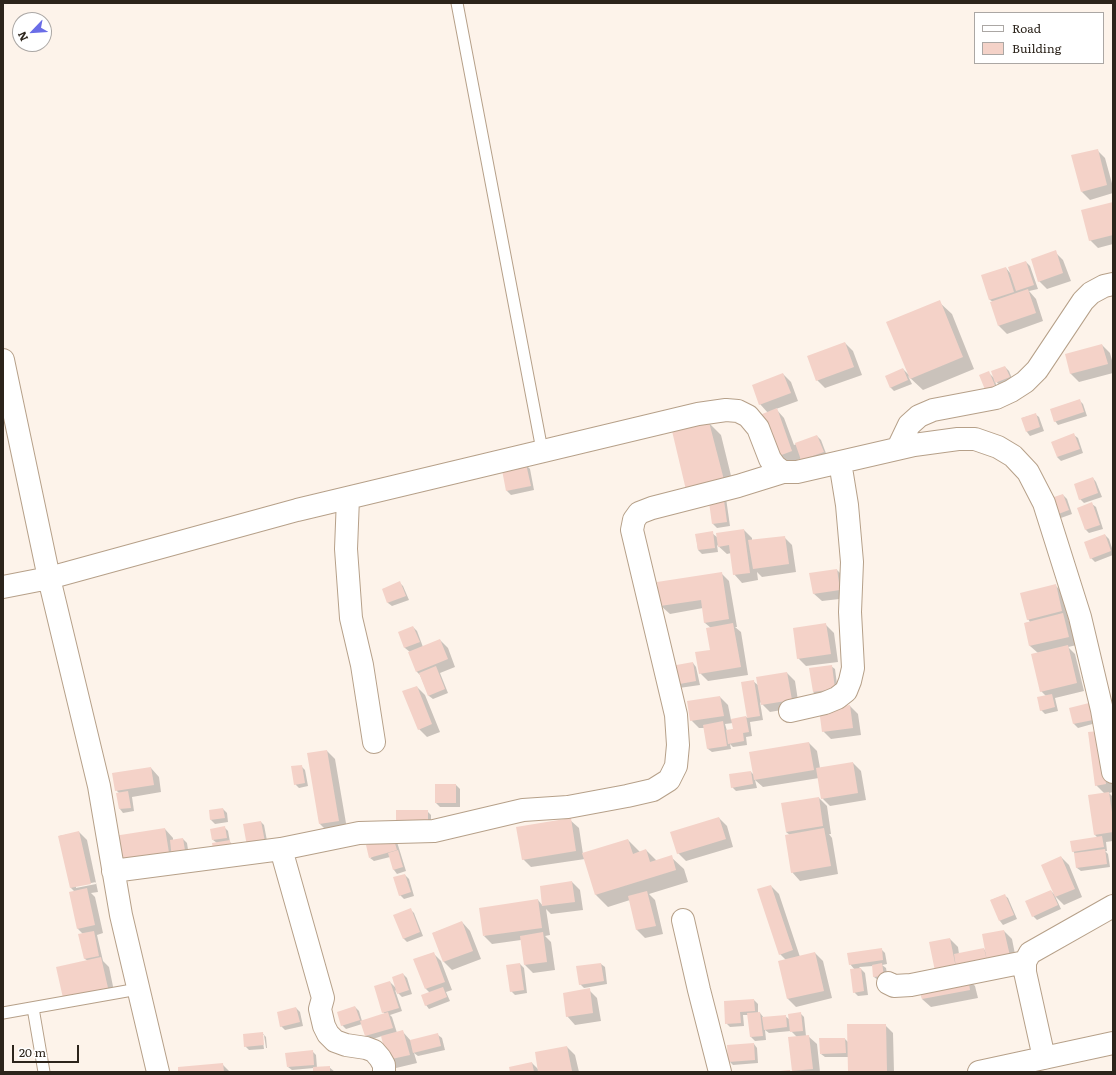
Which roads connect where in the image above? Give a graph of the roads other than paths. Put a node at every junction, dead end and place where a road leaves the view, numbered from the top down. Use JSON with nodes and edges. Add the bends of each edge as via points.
{"nodes":[{"id":1,"x":457,"y":3,"type":"edge"},
{"id":2,"x":1113,"y":284,"type":"edge"},
{"id":3,"x":3,"y":360,"type":"edge"},
{"id":4,"x":898,"y":448,"type":"junction"},
{"id":5,"x":542,"y":450,"type":"junction"},
{"id":6,"x":840,"y":462,"type":"junction"},
{"id":7,"x":783,"y":472,"type":"junction"},
{"id":8,"x":348,"y":498,"type":"junction"},
{"id":9,"x":49,"y":578,"type":"junction"},
{"id":10,"x":3,"y":587,"type":"edge"},
{"id":11,"x":1106,"y":695,"type":"edge"},
{"id":12,"x":790,"y":711,"type":"dead end"},
{"id":13,"x":374,"y":742,"type":"dead end"},
{"id":14,"x":1113,"y":772,"type":"edge"},
{"id":15,"x":281,"y":849,"type":"junction"},
{"id":16,"x":113,"y":871,"type":"junction"},
{"id":17,"x":1113,"y":906,"type":"edge"},
{"id":18,"x":683,"y":920,"type":"dead end"},
{"id":19,"x":1025,"y":962,"type":"junction"},
{"id":20,"x":888,"y":983,"type":"dead end"},
{"id":21,"x":138,"y":989,"type":"junction"},
{"id":22,"x":32,"y":1008,"type":"junction"},
{"id":23,"x":3,"y":1013,"type":"edge"},
{"id":24,"x":1113,"y":1043,"type":"edge"},
{"id":25,"x":1044,"y":1058,"type":"junction"},
{"id":26,"x":44,"y":1072,"type":"edge"},
{"id":27,"x":158,"y":1072,"type":"edge"},
{"id":28,"x":384,"y":1072,"type":"edge"},
{"id":29,"x":720,"y":1072,"type":"edge"},
{"id":30,"x":979,"y":1072,"type":"edge"}],
"edges":[{"from":1,"to":5,"type":"lane"},
{"from":2,"to":4,"type":"street","via":[[1104,286],[1083,301],[1037,370],[1025,382],[996,398],[933,410],[919,416],[909,425]]},
{"from":3,"to":9,"type":"street"},
{"from":4,"to":6,"type":"street"},
{"from":4,"to":11,"type":"street","via":[[975,439],[998,447],[1013,456],[1028,472],[1044,503]]},
{"from":5,"to":7,"type":"street","via":[[698,414],[738,411],[748,416],[758,428],[770,459]]},
{"from":5,"to":8,"type":"street"},
{"from":6,"to":7,"type":"street","via":[[796,472]]},
{"from":6,"to":12,"type":"street","via":[[851,556],[853,668],[846,691],[836,698]]},
{"from":7,"to":15,"type":"street","via":[[652,508],[639,513],[634,520],[632,530],[676,715],[676,766],[669,780],[652,790],[627,796],[568,806],[522,810],[434,831],[359,833]]},
{"from":8,"to":9,"type":"street"},
{"from":8,"to":13,"type":"street","via":[[346,550],[351,618],[362,665]]},
{"from":9,"to":10,"type":"street"},
{"from":9,"to":16,"type":"street","via":[[99,786]]},
{"from":11,"to":14,"type":"street"},
{"from":15,"to":16,"type":"street"},
{"from":15,"to":28,"type":"street","via":[[323,998],[320,1009],[324,1026],[335,1042],[374,1051],[384,1065]]},
{"from":16,"to":21,"type":"street"},
{"from":17,"to":19,"type":"street","via":[[1030,953]]},
{"from":18,"to":29,"type":"street"},
{"from":19,"to":20,"type":"street","via":[[911,985],[894,986]]},
{"from":19,"to":25,"type":"street"},
{"from":21,"to":22,"type":"lane"},
{"from":21,"to":27,"type":"street"},
{"from":22,"to":23,"type":"lane"},
{"from":22,"to":26,"type":"lane"},
{"from":24,"to":25,"type":"street"},
{"from":25,"to":30,"type":"street"}]}
